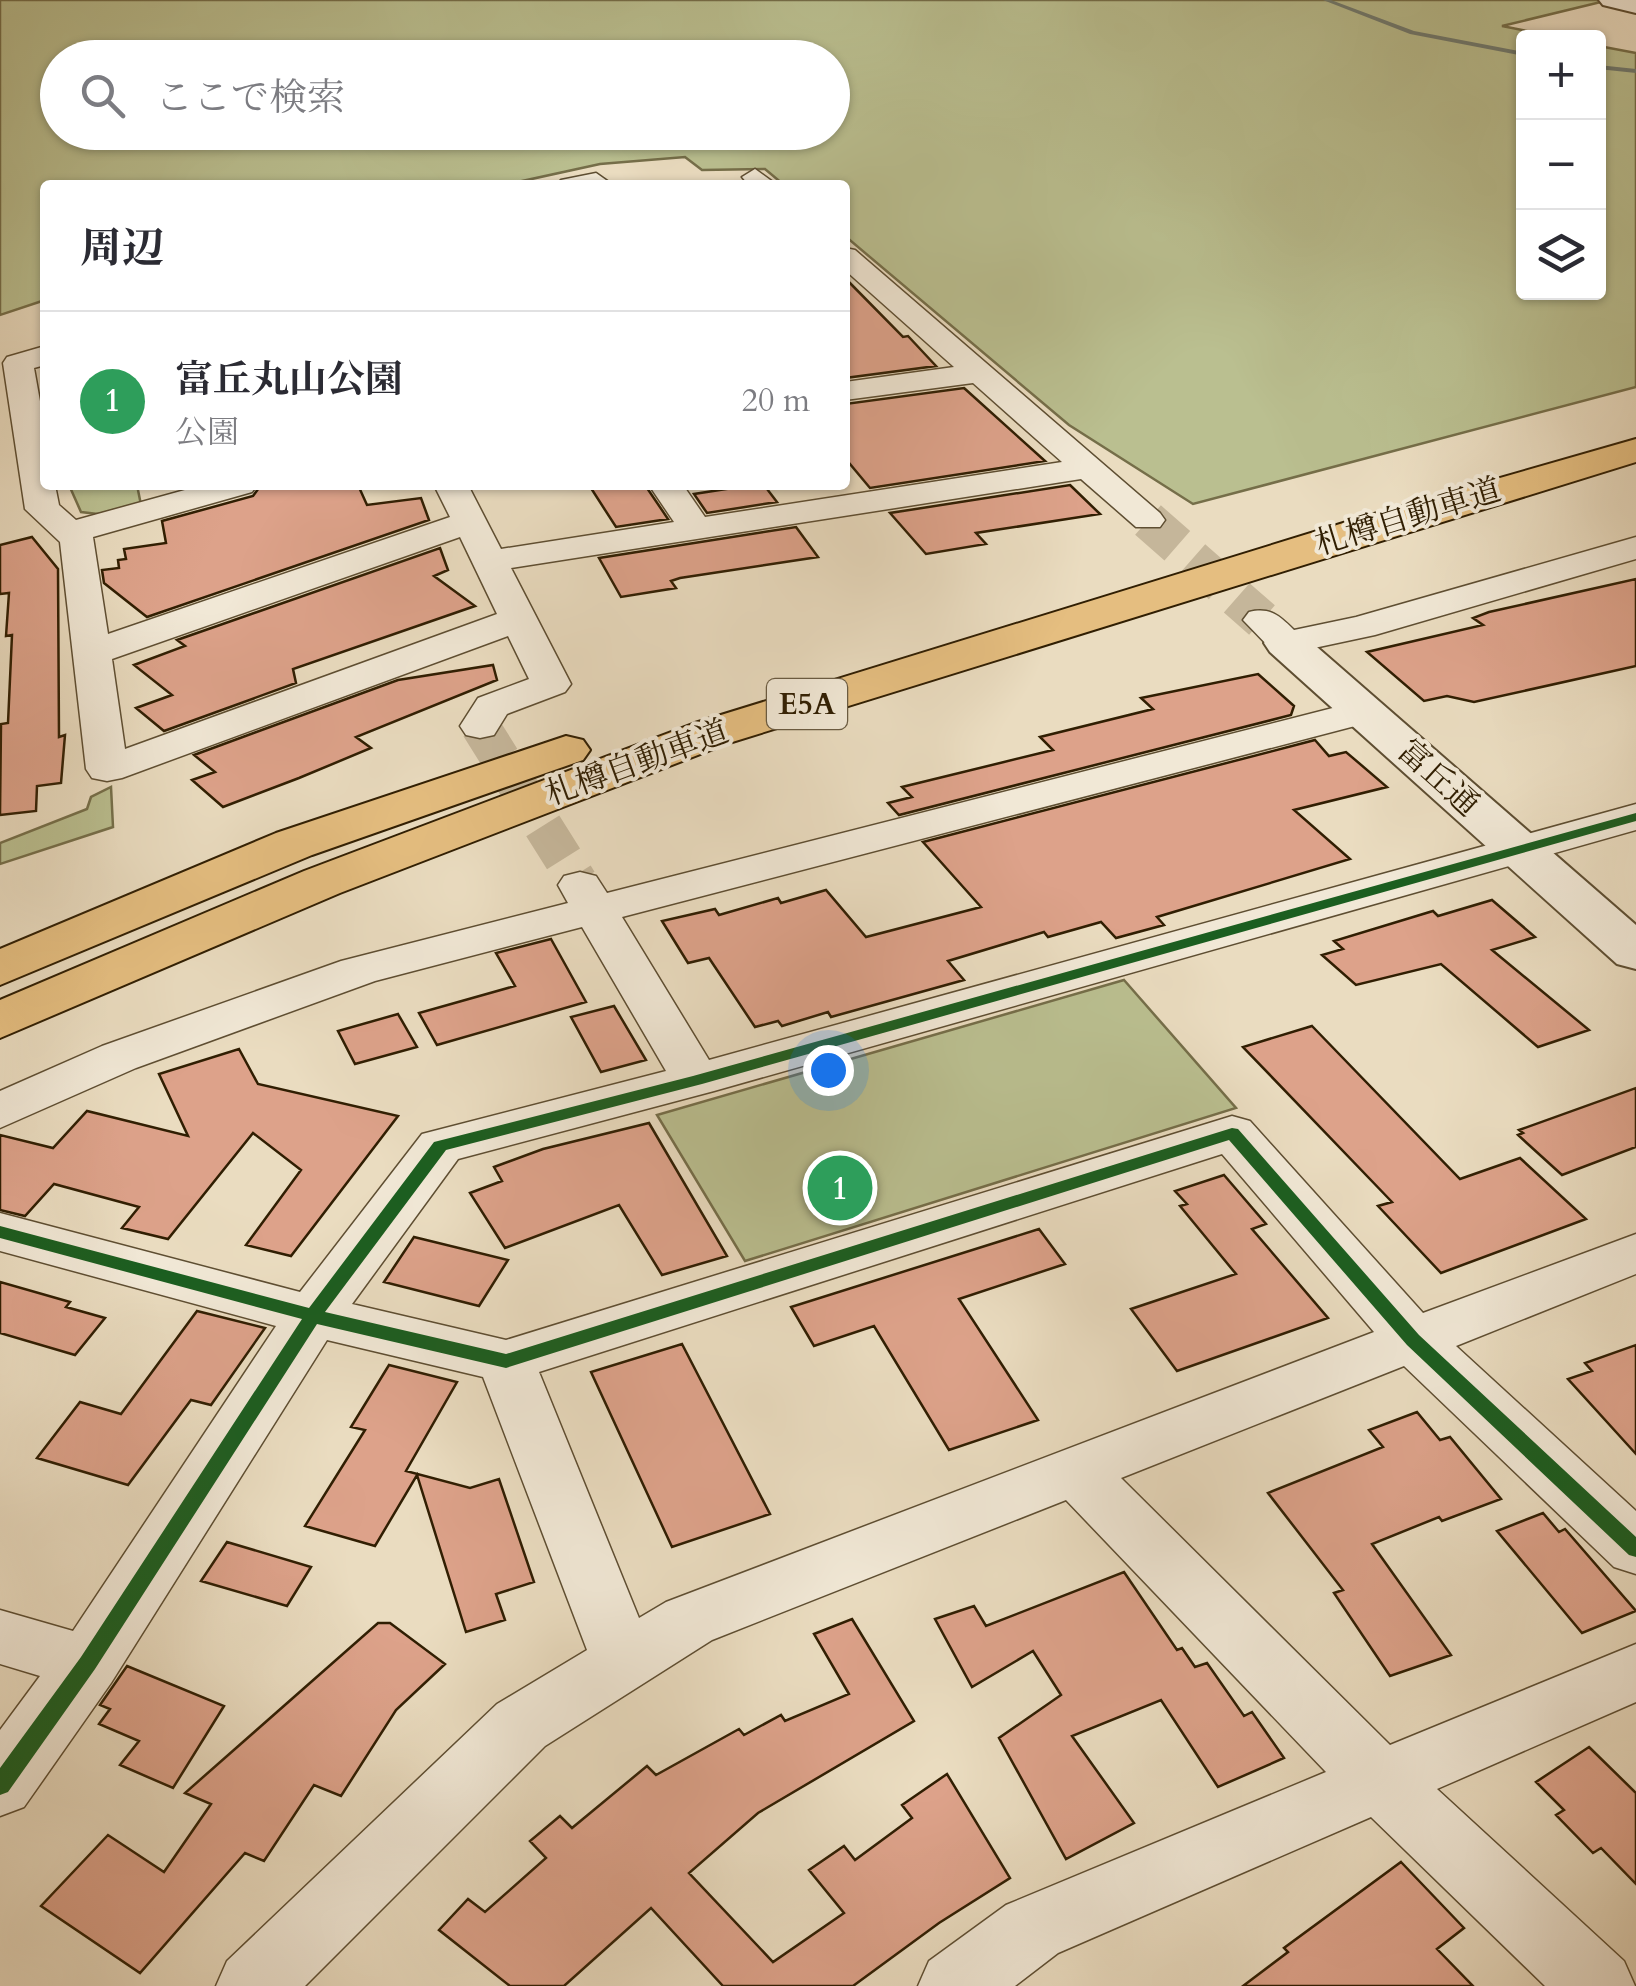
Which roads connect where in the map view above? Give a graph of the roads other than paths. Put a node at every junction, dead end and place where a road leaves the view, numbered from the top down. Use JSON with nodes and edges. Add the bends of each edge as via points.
{"nodes":[{"id":1,"x":1611,"y":0,"type":"edge"},
{"id":2,"x":1636,"y":6,"type":"edge"},
{"id":3,"x":850,"y":260,"type":"edge"},
{"id":4,"x":40,"y":356,"type":"edge"},
{"id":5,"x":980,"y":373,"type":"junction"},
{"id":6,"x":850,"y":389,"type":"edge"},
{"id":7,"x":1636,"y":419,"type":"edge"},
{"id":8,"x":1636,"y":450,"type":"edge"},
{"id":9,"x":1088,"y":468,"type":"junction"},
{"id":10,"x":221,"y":490,"type":"edge"},
{"id":11,"x":454,"y":490,"type":"edge"},
{"id":12,"x":669,"y":490,"type":"edge"},
{"id":13,"x":1148,"y":520,"type":"tunnel mouth"},
{"id":14,"x":470,"y":522,"type":"junction"},
{"id":15,"x":696,"y":529,"type":"junction"},
{"id":16,"x":70,"y":533,"type":"junction"},
{"id":17,"x":1632,"y":554,"type":"edge"},
{"id":18,"x":490,"y":561,"type":"junction"},
{"id":19,"x":519,"y":619,"type":"junction"},
{"id":20,"x":1274,"y":632,"type":"joint"},
{"id":21,"x":92,"y":653,"type":"junction"},
{"id":22,"x":1364,"y":712,"type":"junction"},
{"id":23,"x":480,"y":726,"type":"dead end"},
{"id":24,"x":1636,"y":816,"type":"edge"},
{"id":25,"x":1516,"y":848,"type":"junction"},
{"id":26,"x":587,"y":896,"type":"junction"},
{"id":27,"x":1636,"y":953,"type":"edge"},
{"id":28,"x":0,"y":969,"type":"edge"},
{"id":29,"x":0,"y":1021,"type":"edge"},
{"id":30,"x":696,"y":1080,"type":"junction"},
{"id":31,"x":0,"y":1111,"type":"edge"},
{"id":32,"x":0,"y":1232,"type":"edge"},
{"id":33,"x":1636,"y":1253,"type":"edge"},
{"id":34,"x":313,"y":1316,"type":"junction"},
{"id":35,"x":1413,"y":1340,"type":"junction"},
{"id":36,"x":506,"y":1360,"type":"junction"},
{"id":37,"x":1076,"y":1470,"type":"junction"},
{"id":38,"x":1636,"y":1549,"type":"edge"},
{"id":39,"x":0,"y":1637,"type":"edge"},
{"id":40,"x":624,"y":1662,"type":"junction"},
{"id":41,"x":88,"y":1663,"type":"junction"},
{"id":42,"x":1636,"y":1672,"type":"edge"},
{"id":43,"x":1380,"y":1781,"type":"junction"},
{"id":44,"x":0,"y":1785,"type":"edge"},
{"id":45,"x":253,"y":1986,"type":"edge"},
{"id":46,"x":954,"y":1986,"type":"edge"},
{"id":47,"x":1598,"y":1986,"type":"edge"}],
"edges":[{"from":1,"to":2,"type":"street"},
{"from":3,"to":5,"type":"street"},
{"from":4,"to":16,"type":"street","via":[[18,363],[42,510]]},
{"from":5,"to":6,"type":"street"},
{"from":5,"to":9,"type":"street"},
{"from":7,"to":28,"type":"highway","name":"札樽自動車道","number":"E5A","via":[[1298,515],[682,710],[294,844]]},
{"from":8,"to":29,"type":"highway","name":"札樽自動車道","number":"E5A","via":[[712,733],[322,882]]},
{"from":9,"to":13,"type":"street"},
{"from":9,"to":15,"type":"street"},
{"from":10,"to":16,"type":"street"},
{"from":11,"to":14,"type":"street"},
{"from":12,"to":15,"type":"street"},
{"from":14,"to":18,"type":"street"},
{"from":14,"to":21,"type":"street"},
{"from":15,"to":18,"type":"street"},
{"from":16,"to":21,"type":"street","via":[[77,539]]},
{"from":17,"to":20,"type":"street","via":[[1362,627]]},
{"from":18,"to":19,"type":"street"},
{"from":19,"to":21,"type":"street","via":[[107,769]]},
{"from":19,"to":23,"type":"street","via":[[552,684],[492,706]]},
{"from":20,"to":22,"type":"street","name":"富丘通"},
{"from":22,"to":25,"type":"street","name":"富丘通"},
{"from":22,"to":26,"type":"street"},
{"from":24,"to":25,"type":"street"},
{"from":25,"to":27,"type":"street","name":"富丘通"},
{"from":25,"to":30,"type":"street"},
{"from":26,"to":30,"type":"street"},
{"from":26,"to":31,"type":"street","via":[[119,1057]]},
{"from":30,"to":34,"type":"street","via":[[440,1146]]},
{"from":32,"to":34,"type":"street"},
{"from":33,"to":35,"type":"street"},
{"from":34,"to":36,"type":"street"},
{"from":34,"to":41,"type":"street"},
{"from":35,"to":36,"type":"street","via":[[1232,1134]]},
{"from":35,"to":37,"type":"street"},
{"from":35,"to":38,"type":"street"},
{"from":36,"to":40,"type":"street"},
{"from":37,"to":40,"type":"street","via":[[690,1621]]},
{"from":37,"to":43,"type":"street"},
{"from":39,"to":41,"type":"street"},
{"from":40,"to":45,"type":"street","via":[[521,1725]]},
{"from":41,"to":44,"type":"street"},
{"from":42,"to":43,"type":"street"},
{"from":43,"to":46,"type":"street","via":[[1032,1929]]},
{"from":43,"to":47,"type":"street"}]}
